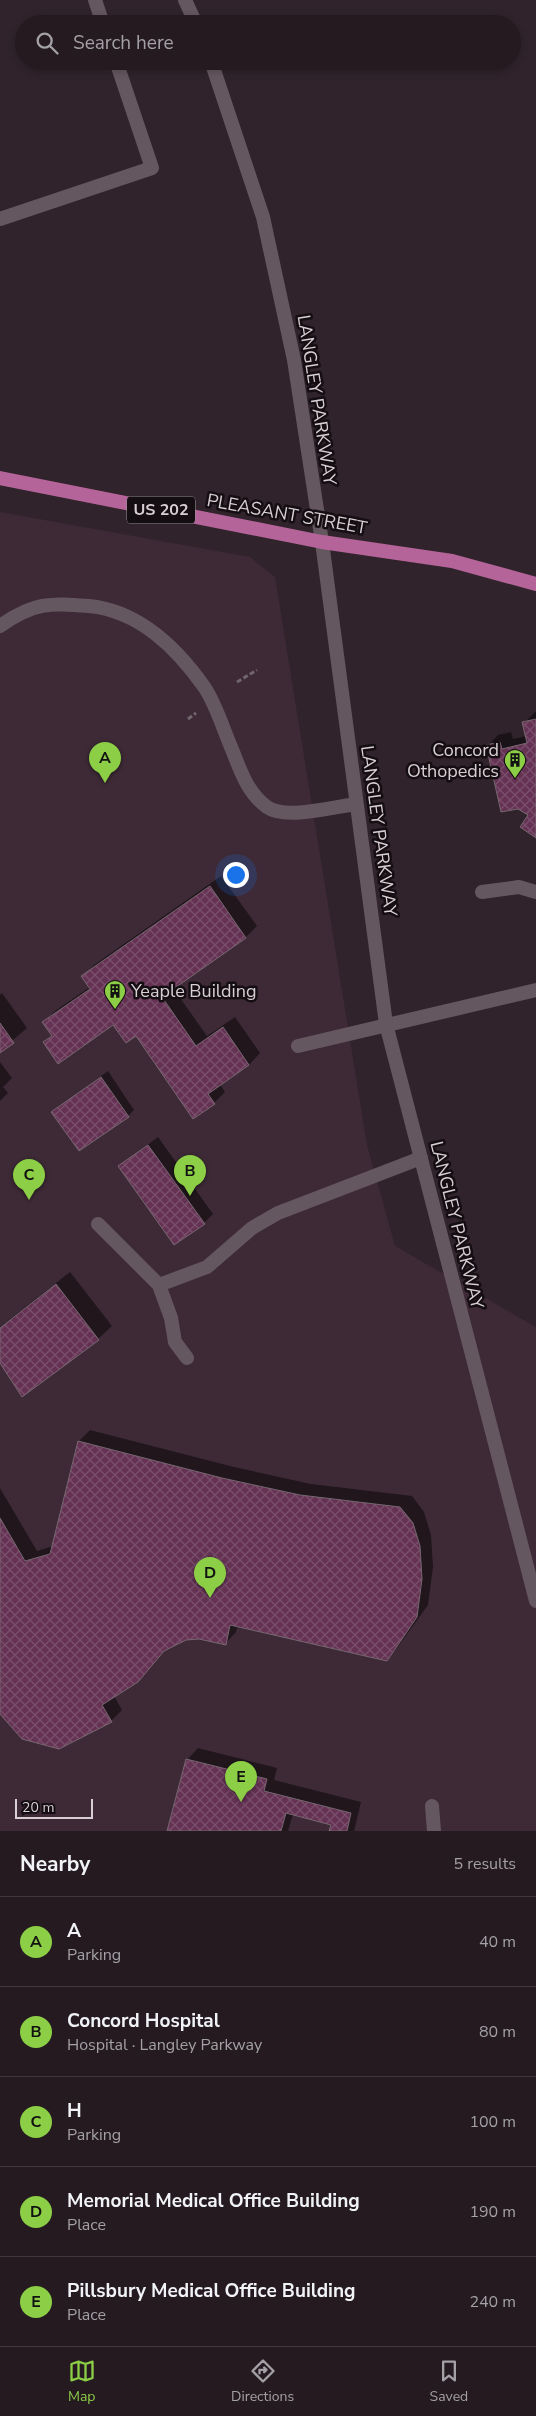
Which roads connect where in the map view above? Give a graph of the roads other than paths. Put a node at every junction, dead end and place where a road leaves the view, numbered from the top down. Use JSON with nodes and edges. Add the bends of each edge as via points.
{"nodes":[{"id":1,"x":96,"y":0,"type":"edge"},
{"id":2,"x":185,"y":0,"type":"edge"},
{"id":3,"x":101,"y":15,"type":"edge"},
{"id":4,"x":192,"y":15,"type":"edge"},
{"id":5,"x":119,"y":70,"type":"edge"},
{"id":6,"x":214,"y":70,"type":"edge"},
{"id":7,"x":0,"y":218,"type":"edge"},
{"id":8,"x":0,"y":478,"type":"edge"},
{"id":9,"x":322,"y":542,"type":"junction"},
{"id":10,"x":536,"y":584,"type":"edge"},
{"id":11,"x":0,"y":626,"type":"edge"},
{"id":12,"x":356,"y":804,"type":"junction"},
{"id":13,"x":482,"y":892,"type":"dead end"},
{"id":14,"x":536,"y":892,"type":"edge"},
{"id":15,"x":536,"y":990,"type":"edge"},
{"id":16,"x":386,"y":1024,"type":"junction"},
{"id":17,"x":298,"y":1046,"type":"dead end"},
{"id":18,"x":421,"y":1158,"type":"junction"},
{"id":19,"x":98,"y":1224,"type":"dead end"},
{"id":20,"x":159,"y":1285,"type":"junction"},
{"id":21,"x":187,"y":1358,"type":"dead end"},
{"id":22,"x":536,"y":1601,"type":"edge"},
{"id":23,"x":432,"y":1806,"type":"dead end"},
{"id":24,"x":434,"y":1831,"type":"edge"}],
"edges":[{"from":1,"to":3,"type":"street"},
{"from":2,"to":4,"type":"street"},
{"from":5,"to":7,"type":"street","via":[[152,168]]},
{"from":6,"to":9,"type":"street","name":"LANGLEY PARKWAY","via":[[263,218],[294,360]]},
{"from":8,"to":9,"type":"main road","name":"PLEASANT STREET","number":"US 202"},
{"from":9,"to":10,"type":"main road","name":"PLEASANT STREET","number":"US 202","via":[[452,561]]},
{"from":9,"to":12,"type":"street","name":"LANGLEY PARKWAY"},
{"from":11,"to":12,"type":"street","via":[[19,612],[51,603],[103,607],[138,621],[162,637],[206,689],[251,793],[269,808],[286,814]]},
{"from":12,"to":16,"type":"street","name":"LANGLEY PARKWAY"},
{"from":13,"to":14,"type":"street","via":[[519,887]]},
{"from":15,"to":16,"type":"street"},
{"from":16,"to":17,"type":"street"},
{"from":16,"to":18,"type":"street","name":"LANGLEY PARKWAY"},
{"from":18,"to":20,"type":"street","via":[[278,1213],[252,1228],[207,1267]]},
{"from":18,"to":22,"type":"street","name":"LANGLEY PARKWAY"},
{"from":19,"to":20,"type":"street"},
{"from":20,"to":21,"type":"street","via":[[172,1318],[175,1342]]},
{"from":23,"to":24,"type":"street"}]}
